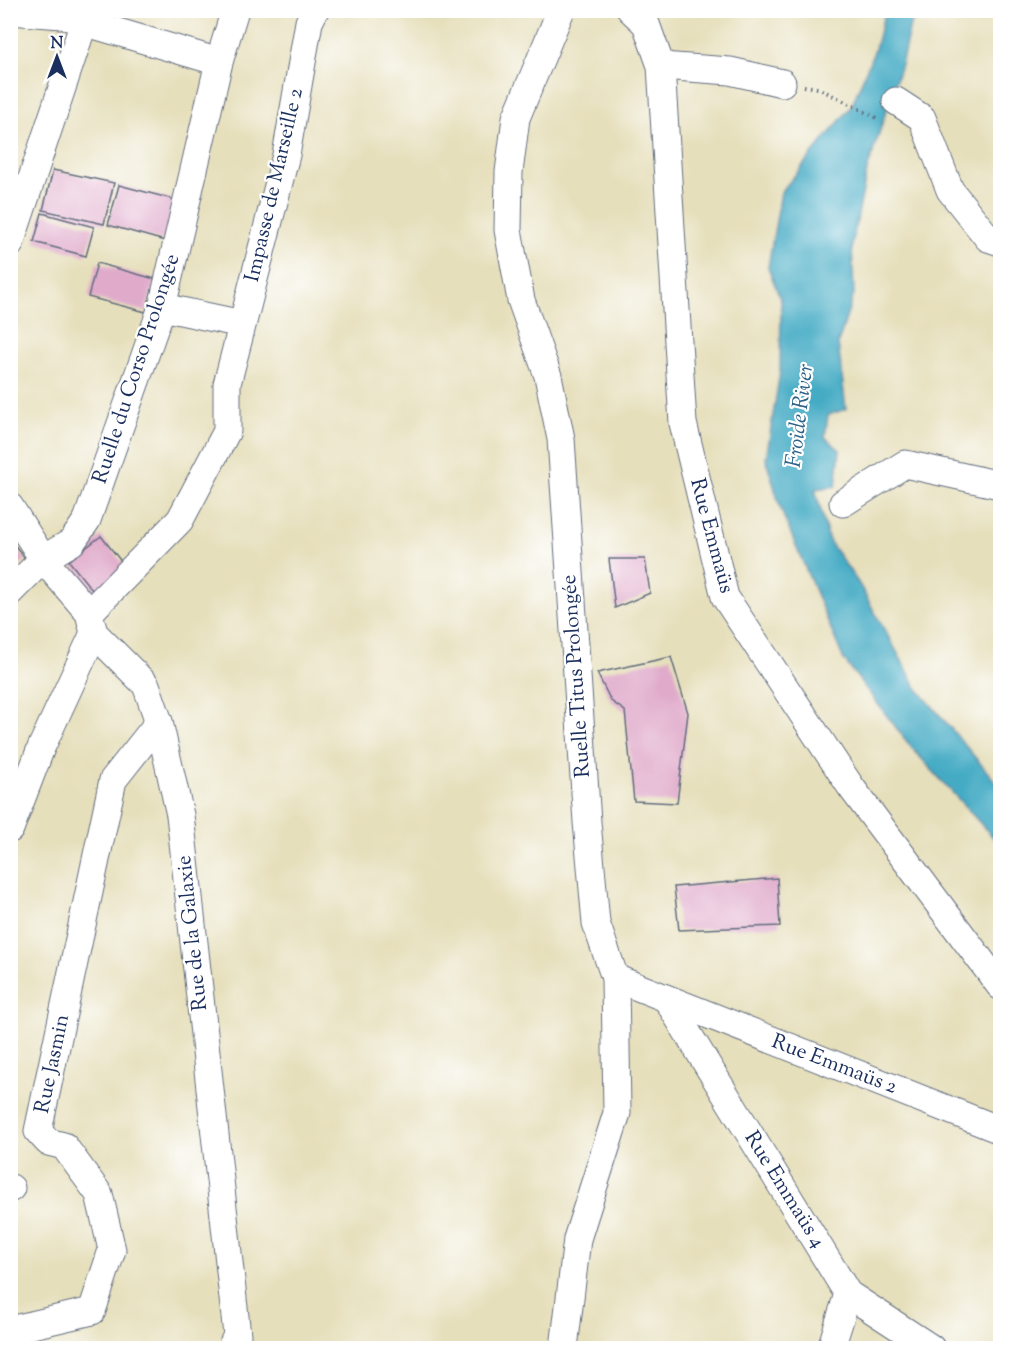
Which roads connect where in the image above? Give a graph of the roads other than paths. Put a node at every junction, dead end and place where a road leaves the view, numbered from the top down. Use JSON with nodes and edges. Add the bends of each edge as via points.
{"nodes":[{"id":1,"x":234,"y":10,"type":"edge"},
{"id":2,"x":315,"y":10,"type":"edge"},
{"id":3,"x":561,"y":10,"type":"edge"},
{"id":4,"x":631,"y":10,"type":"edge"},
{"id":5,"x":10,"y":11,"type":"edge"},
{"id":6,"x":84,"y":22,"type":"junction"},
{"id":7,"x":219,"y":62,"type":"junction"},
{"id":8,"x":661,"y":66,"type":"junction"},
{"id":9,"x":782,"y":83,"type":"road end"},
{"id":10,"x":891,"y":112,"type":"road end"},
{"id":11,"x":1000,"y":242,"type":"edge"},
{"id":12,"x":10,"y":244,"type":"edge"},
{"id":13,"x":162,"y":307,"type":"junction"},
{"id":14,"x":242,"y":324,"type":"junction"},
{"id":15,"x":1000,"y":485,"type":"edge"},
{"id":16,"x":843,"y":503,"type":"dead end"},
{"id":17,"x":10,"y":507,"type":"edge"},
{"id":18,"x":43,"y":560,"type":"junction"},
{"id":19,"x":10,"y":592,"type":"edge"},
{"id":20,"x":92,"y":623,"type":"junction"},
{"id":21,"x":159,"y":722,"type":"junction"},
{"id":22,"x":10,"y":829,"type":"edge"},
{"id":23,"x":615,"y":978,"type":"junction"},
{"id":24,"x":1000,"y":986,"type":"edge"},
{"id":25,"x":668,"y":1001,"type":"junction"},
{"id":26,"x":1000,"y":1130,"type":"edge"},
{"id":27,"x":848,"y":1294,"type":"junction"},
{"id":28,"x":10,"y":1330,"type":"edge"},
{"id":29,"x":231,"y":1348,"type":"edge"},
{"id":30,"x":564,"y":1348,"type":"edge"},
{"id":31,"x":831,"y":1348,"type":"edge"},
{"id":32,"x":931,"y":1348,"type":"edge"}],
"edges":[{"from":1,"to":7,"type":"street","name":"Ruelle du Corso Prolongée"},
{"from":2,"to":14,"type":"street","name":"Impasse de Marseille 2","via":[[309,22],[286,155]]},
{"from":3,"to":23,"type":"street","name":"Ruelle Titus Prolongée","via":[[516,118],[509,172],[508,230],[521,300],[548,376],[561,439],[596,923]]},
{"from":4,"to":8,"type":"street","name":"Rue Emmaüs","via":[[646,24]]},
{"from":5,"to":6,"type":"street","via":[[63,15]]},
{"from":6,"to":7,"type":"street"},
{"from":6,"to":12,"type":"street"},
{"from":7,"to":13,"type":"street","name":"Ruelle du Corso Prolongée"},
{"from":8,"to":9,"type":"street","via":[[730,71]]},
{"from":8,"to":24,"type":"street","name":"Rue Emmaüs","via":[[682,423],[725,597],[851,787]]},
{"from":10,"to":11,"type":"street","via":[[922,118],[950,190],[988,238]]},
{"from":13,"to":14,"type":"street"},
{"from":13,"to":18,"type":"street","name":"Ruelle du Corso Prolongée","via":[[87,520],[72,542]]},
{"from":14,"to":20,"type":"street","name":"Impasse de Marseille 2","via":[[227,384],[227,431],[180,520]]},
{"from":15,"to":16,"type":"street","via":[[905,464]]},
{"from":17,"to":18,"type":"street"},
{"from":18,"to":19,"type":"street","name":"Ruelle du Corso Prolongée"},
{"from":18,"to":20,"type":"street","name":"Rue de la Galaxie"},
{"from":20,"to":21,"type":"street","name":"Rue de la Galaxie","via":[[146,685]]},
{"from":20,"to":22,"type":"street","name":"Impasse de Marseille 2"},
{"from":21,"to":28,"type":"street","name":"Rue Jasmin","via":[[113,780],[38,1131],[48,1142],[64,1146],[99,1194],[112,1250],[92,1311]]},
{"from":21,"to":29,"type":"street","name":"Rue de la Galaxie","via":[[180,815],[237,1335]]},
{"from":23,"to":25,"type":"street","name":"Rue Emmaüs 2"},
{"from":23,"to":30,"type":"street","name":"Ruelle Titus Prolongée","via":[[617,1113],[577,1239]]},
{"from":25,"to":26,"type":"street","name":"Rue Emmaüs 2"},
{"from":25,"to":27,"type":"street","name":"Rue Emmaüs 4"},
{"from":27,"to":31,"type":"street"},
{"from":27,"to":32,"type":"street","name":"Rue Emmaüs 4"}]}
